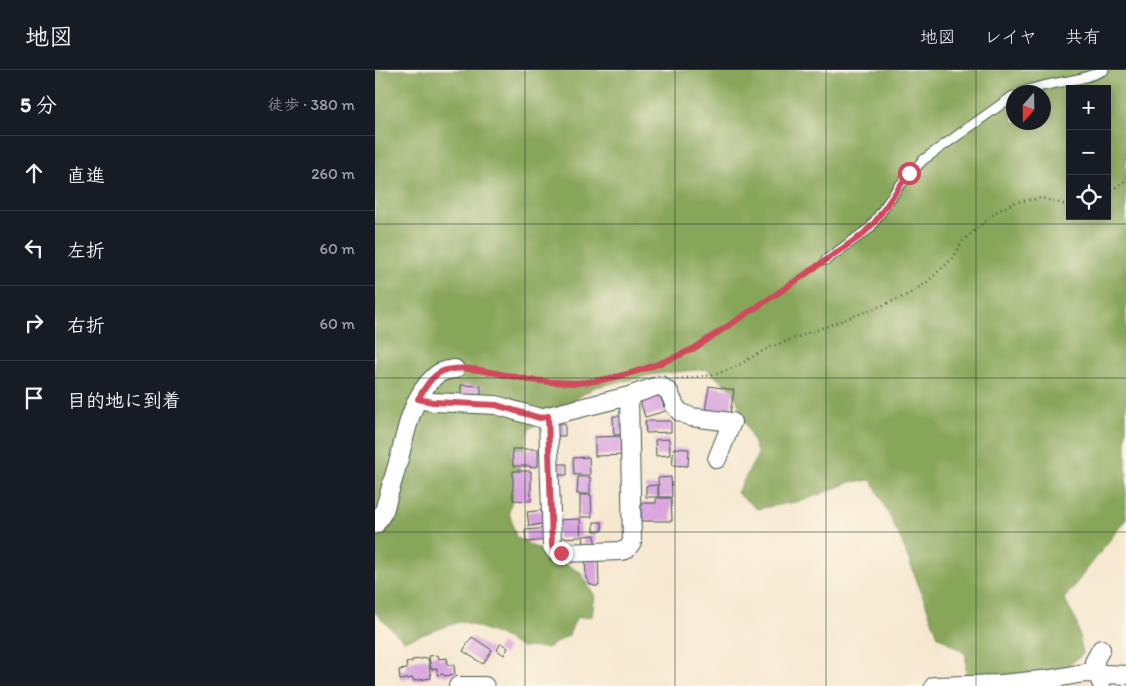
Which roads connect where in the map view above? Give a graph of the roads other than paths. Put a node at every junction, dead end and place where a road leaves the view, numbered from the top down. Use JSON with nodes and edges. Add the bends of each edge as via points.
{"nodes":[{"id":1,"x":1104,"y":70,"type":"edge"},
{"id":2,"x":1044,"y":85,"type":"edge"},
{"id":3,"x":1006,"y":101,"type":"edge"},
{"id":4,"x":826,"y":260,"type":"road end"},
{"id":5,"x":455,"y":369,"type":"road end"},
{"id":6,"x":629,"y":396,"type":"junction"},
{"id":7,"x":418,"y":399,"type":"junction"},
{"id":8,"x":548,"y":416,"type":"junction"},
{"id":9,"x":717,"y":459,"type":"dead end"},
{"id":10,"x":375,"y":525,"type":"edge"},
{"id":11,"x":1101,"y":649,"type":"dead end"},
{"id":12,"x":1126,"y":675,"type":"edge"},
{"id":13,"x":1100,"y":682,"type":"edge"},
{"id":14,"x":458,"y":686,"type":"edge"},
{"id":15,"x":485,"y":686,"type":"edge"},
{"id":16,"x":935,"y":686,"type":"edge"}],
"edges":[{"from":1,"to":2,"type":"lane","via":[[1080,80]]},
{"from":3,"to":4,"type":"lane","via":[[923,160],[899,186],[870,228]]},
{"from":5,"to":7,"type":"street","via":[[435,376]]},
{"from":6,"to":8,"type":"street"},
{"from":6,"to":8,"type":"street","via":[[632,542],[622,552],[561,553],[552,546]]},
{"from":6,"to":9,"type":"street","via":[[659,385],[669,392],[680,412],[691,417],[732,422]]},
{"from":7,"to":8,"type":"street","via":[[496,405],[540,418]]},
{"from":7,"to":10,"type":"street","via":[[383,511]]},
{"from":11,"to":13,"type":"street","via":[[1094,662]]},
{"from":12,"to":13,"type":"street"},
{"from":13,"to":16,"type":"street","via":[[1084,673],[1001,684]]},
{"from":14,"to":15,"type":"street"}]}
